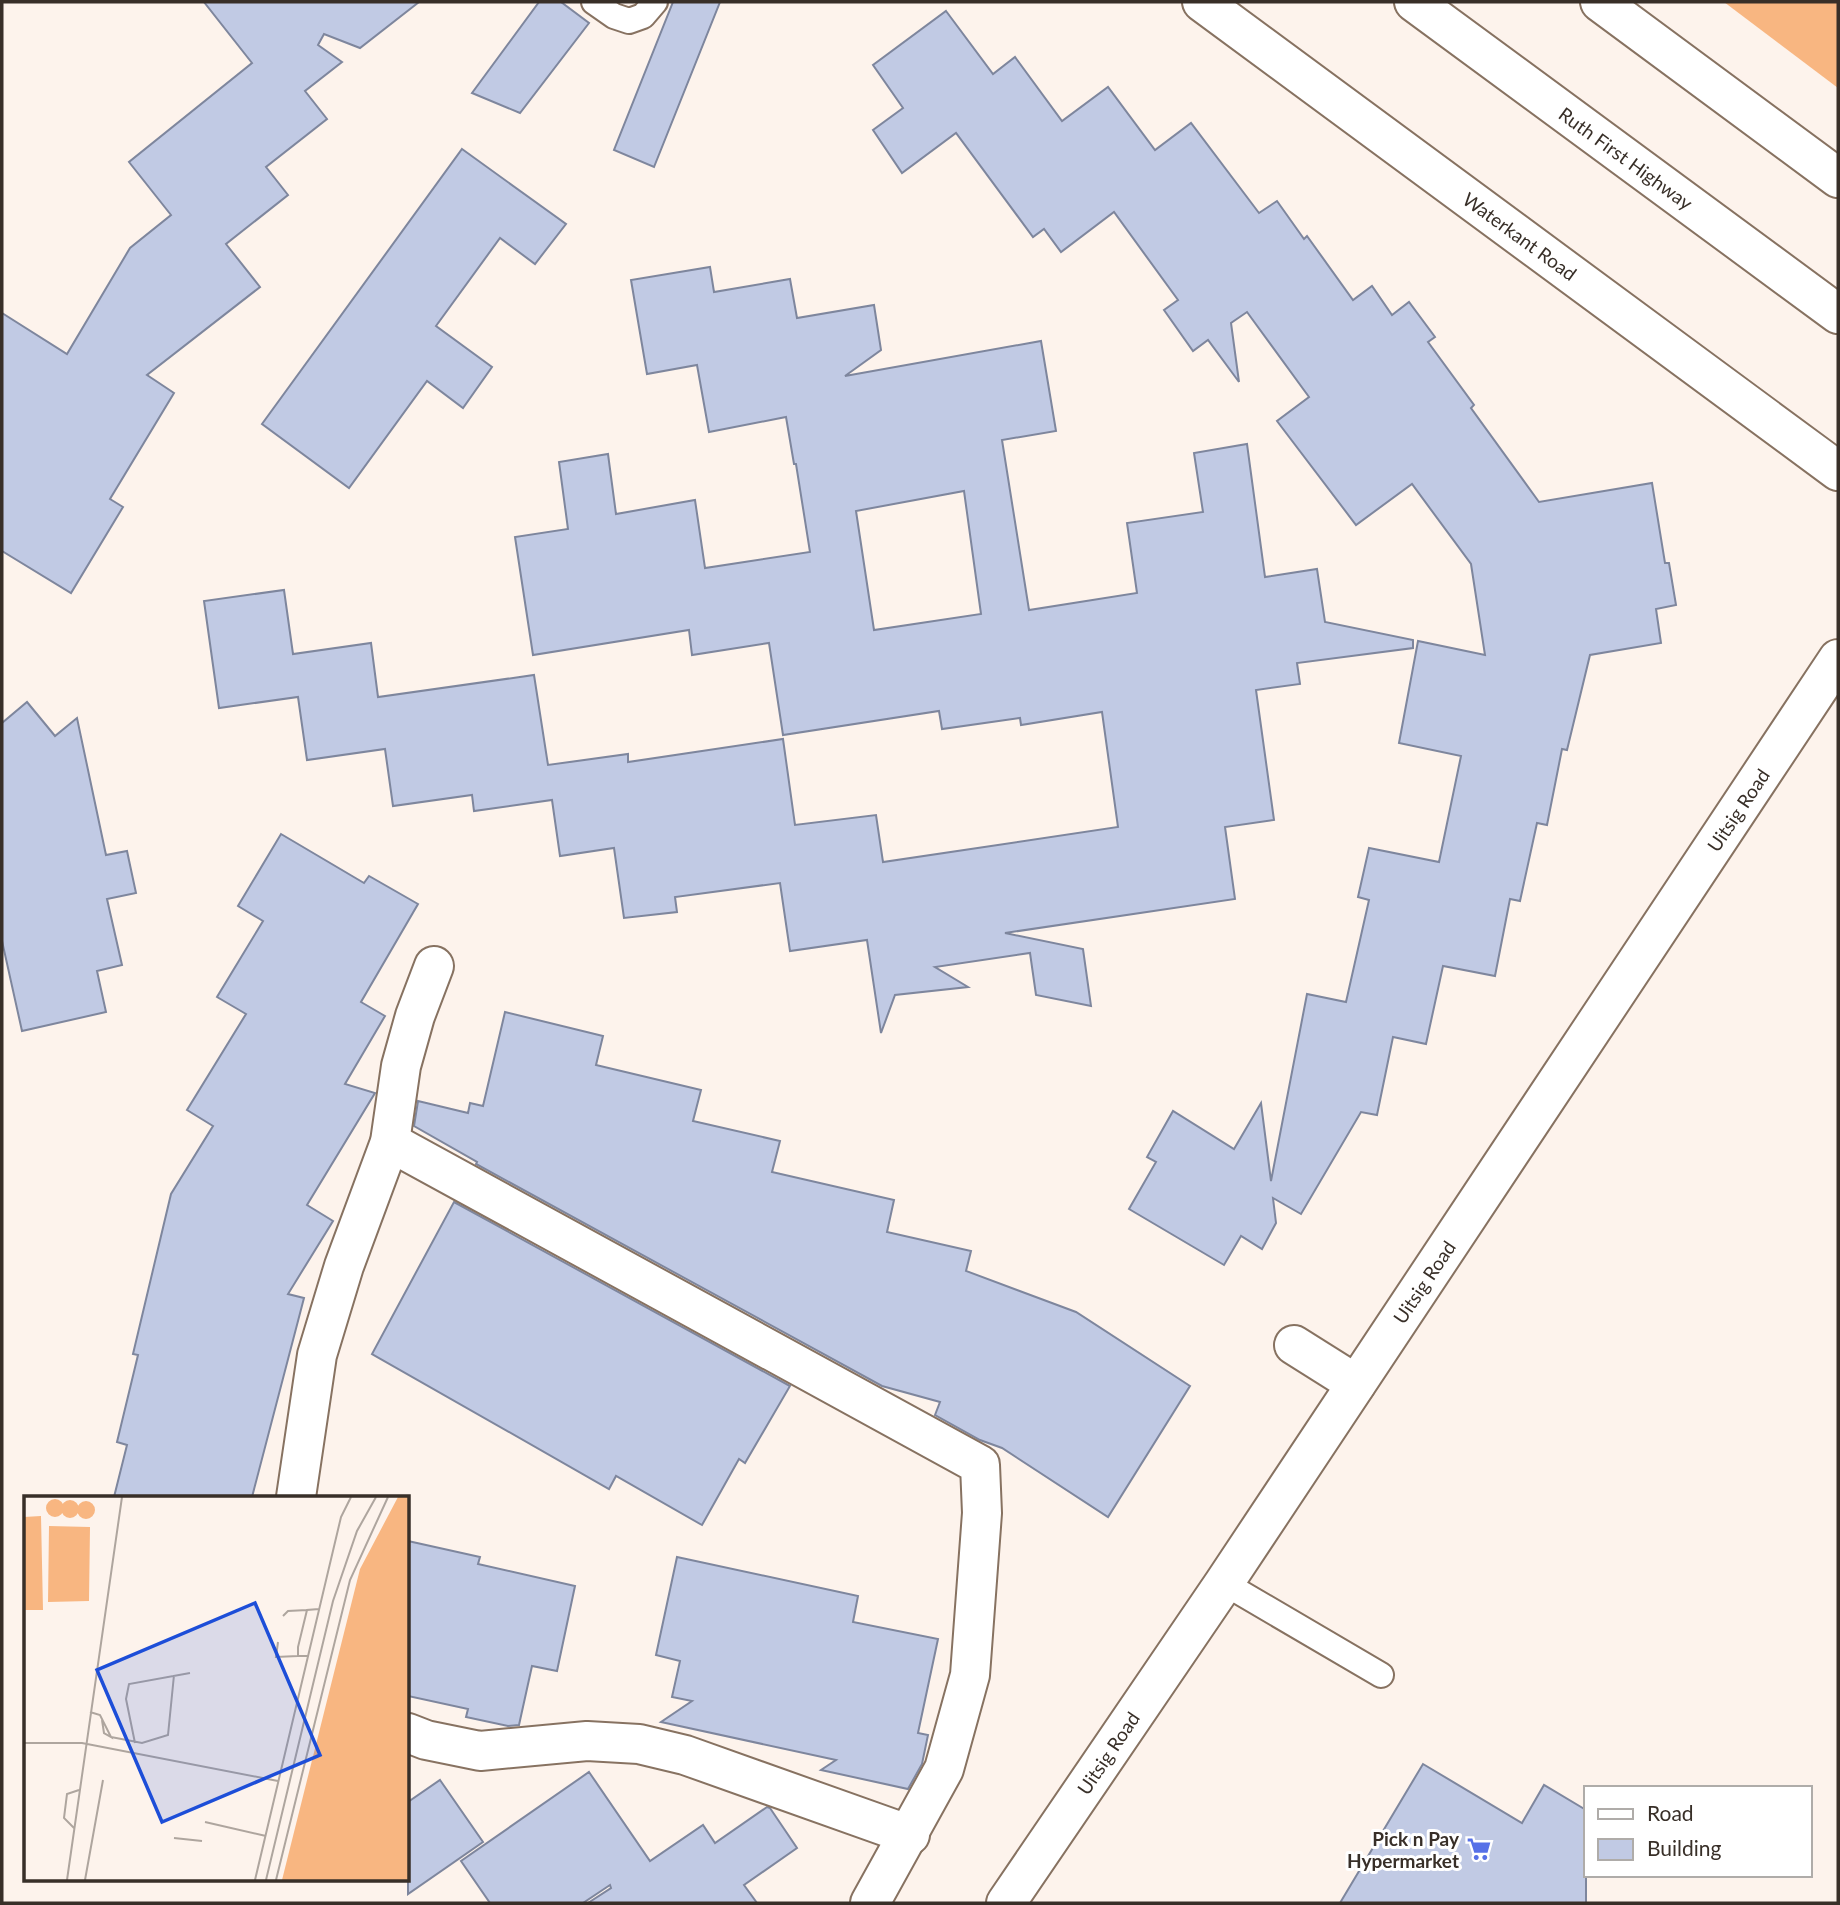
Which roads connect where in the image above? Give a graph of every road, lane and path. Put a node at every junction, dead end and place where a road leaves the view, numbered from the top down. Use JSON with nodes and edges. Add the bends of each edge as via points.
{"nodes":[{"id":1,"x":594,"y":2,"type":"edge"},
{"id":2,"x":656,"y":2,"type":"edge"},
{"id":3,"x":1202,"y":2,"type":"edge"},
{"id":4,"x":1414,"y":2,"type":"edge"},
{"id":5,"x":1600,"y":2,"type":"edge"},
{"id":6,"x":1838,"y":178,"type":"edge"},
{"id":7,"x":1838,"y":314,"type":"edge"},
{"id":8,"x":1838,"y":471,"type":"edge"},
{"id":9,"x":1838,"y":659,"type":"edge"},
{"id":10,"x":434,"y":966,"type":"dead end"},
{"id":11,"x":390,"y":1142,"type":"junction"},
{"id":12,"x":1294,"y":1345,"type":"dead end"},
{"id":13,"x":1356,"y":1384,"type":"junction"},
{"id":14,"x":296,"y":1496,"type":"edge"},
{"id":15,"x":1224,"y":1583,"type":"junction"},
{"id":16,"x":1381,"y":1675,"type":"dead end"},
{"id":17,"x":410,"y":1734,"type":"edge"},
{"id":18,"x":909,"y":1835,"type":"junction"},
{"id":19,"x":870,"y":1903,"type":"edge"},
{"id":20,"x":1006,"y":1903,"type":"edge"}],
"edges":[{"from":1,"to":2,"type":"lane","via":[[629,21],[643,16]]},
{"from":3,"to":8,"type":"main road","name":"Waterkant Road"},
{"from":4,"to":7,"type":"main road","name":"Ruth First Highway"},
{"from":5,"to":6,"type":"main road"},
{"from":9,"to":13,"type":"main road","name":"Uitsig Road"},
{"from":10,"to":11,"type":"main road","via":[[401,1066]]},
{"from":11,"to":14,"type":"main road","via":[[317,1355]]},
{"from":11,"to":18,"type":"main road","via":[[980,1465],[982,1513],[970,1675],[944,1769]]},
{"from":12,"to":13,"type":"main road"},
{"from":13,"to":15,"type":"main road","name":"Uitsig Road"},
{"from":15,"to":16,"type":"lane"},
{"from":15,"to":20,"type":"main road","name":"Uitsig Road"},
{"from":17,"to":18,"type":"main road","via":[[480,1751],[587,1741],[639,1744],[685,1755]]},
{"from":18,"to":19,"type":"main road"}]}
